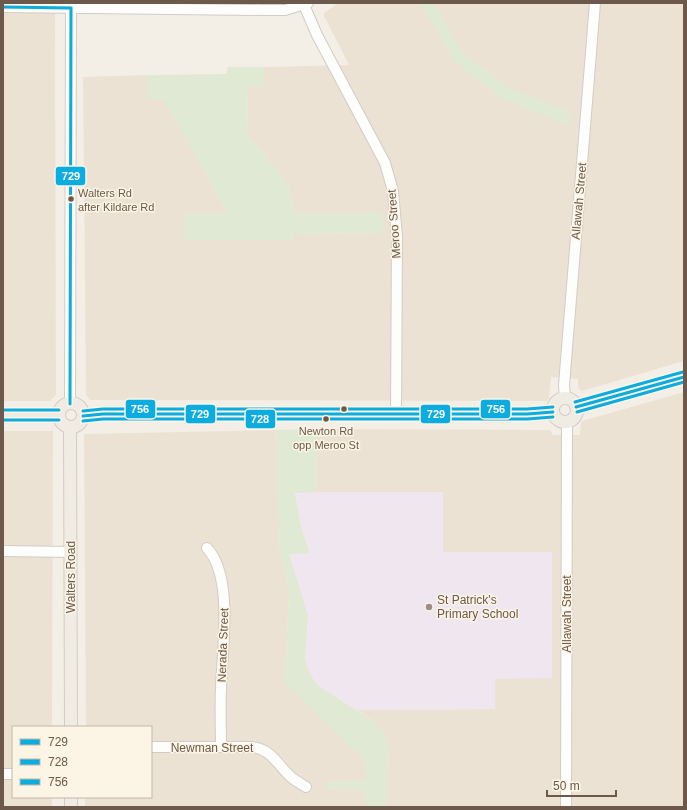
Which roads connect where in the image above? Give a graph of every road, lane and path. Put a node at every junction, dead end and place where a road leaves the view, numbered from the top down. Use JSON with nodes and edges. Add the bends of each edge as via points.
{"nodes":[{"id":1,"x":595,"y":3,"type":"edge"},
{"id":2,"x":306,"y":4,"type":"edge"},
{"id":3,"x":129,"y":6,"type":"edge"},
{"id":4,"x":3,"y":7,"type":"edge"},
{"id":5,"x":71,"y":8,"type":"junction"},
{"id":6,"x":684,"y":377,"type":"edge"},
{"id":7,"x":565,"y":398,"type":"junction"},
{"id":8,"x":70,"y":404,"type":"junction"},
{"id":9,"x":576,"y":407,"type":"junction"},
{"id":10,"x":553,"y":412,"type":"junction"},
{"id":11,"x":3,"y":415,"type":"edge"},
{"id":12,"x":59,"y":415,"type":"junction"},
{"id":13,"x":396,"y":415,"type":"junction"},
{"id":14,"x":83,"y":416,"type":"junction"},
{"id":15,"x":567,"y":422,"type":"junction"},
{"id":16,"x":70,"y":427,"type":"junction"},
{"id":17,"x":207,"y":548,"type":"dead end"},
{"id":18,"x":3,"y":551,"type":"edge"},
{"id":19,"x":71,"y":552,"type":"junction"},
{"id":20,"x":71,"y":726,"type":"edge"},
{"id":21,"x":152,"y":747,"type":"edge"},
{"id":22,"x":221,"y":747,"type":"junction"},
{"id":23,"x":306,"y":787,"type":"dead end"},
{"id":24,"x":566,"y":807,"type":"edge"}],
"edges":[{"from":1,"to":7,"type":"street","name":"Allawah Street"},
{"from":2,"to":3,"type":"street","via":[[284,10]]},
{"from":2,"to":13,"type":"street","name":"Meroo Street","via":[[318,35],[385,163],[393,192],[397,237]]},
{"from":3,"to":5,"type":"street"},
{"from":4,"to":5,"type":"street"},
{"from":5,"to":8,"type":"street"},
{"from":6,"to":9,"type":"main road"},
{"from":7,"to":9,"type":"main road","via":[[572,401]]},
{"from":7,"to":10,"type":"main road","via":[[555,404]]},
{"from":8,"to":12,"type":"main road","via":[[61,409]]},
{"from":8,"to":14,"type":"main road","via":[[80,407]]},
{"from":9,"to":15,"type":"main road","via":[[574,417]]},
{"from":10,"to":13,"type":"main road"},
{"from":10,"to":15,"type":"main road","via":[[558,420]]},
{"from":11,"to":12,"type":"main road"},
{"from":12,"to":16,"type":"main road","via":[[61,422]]},
{"from":13,"to":14,"type":"main road"},
{"from":14,"to":16,"type":"main road","via":[[80,423]]},
{"from":15,"to":24,"type":"street","name":"Allawah Street"},
{"from":16,"to":19,"type":"main road","name":"Walters Road"},
{"from":17,"to":22,"type":"street","name":"Nerada Street","via":[[215,560],[223,582],[225,599]]},
{"from":18,"to":19,"type":"street"},
{"from":19,"to":20,"type":"main road","name":"Walters Road"},
{"from":21,"to":22,"type":"street","name":"Newman Street"},
{"from":22,"to":23,"type":"street","name":"Newman Street","via":[[261,748],[292,778]]}]}
